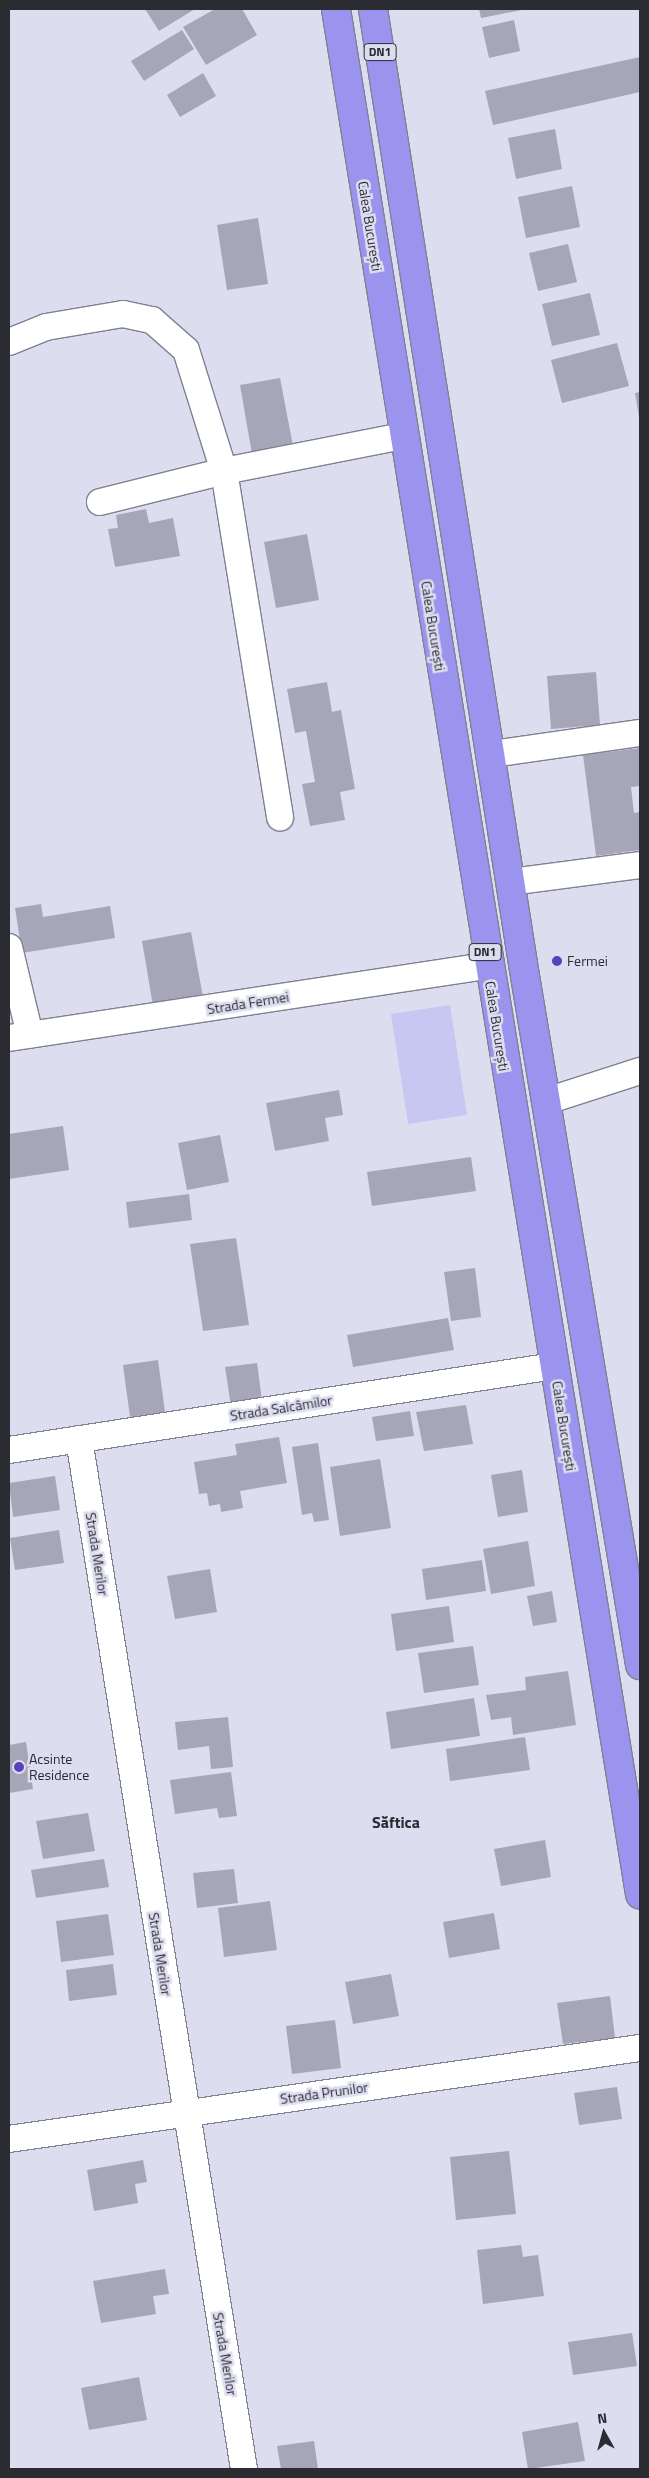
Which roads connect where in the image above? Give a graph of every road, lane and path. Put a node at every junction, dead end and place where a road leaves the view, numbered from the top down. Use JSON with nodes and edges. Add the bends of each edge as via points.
{"nodes":[{"id":1,"x":336,"y":9,"type":"edge"},
{"id":2,"x":373,"y":9,"type":"edge"},
{"id":3,"x":9,"y":342,"type":"edge"},
{"id":4,"x":403,"y":436,"type":"junction"},
{"id":5,"x":224,"y":471,"type":"junction"},
{"id":6,"x":100,"y":502,"type":"dead end"},
{"id":7,"x":640,"y":733,"type":"edge"},
{"id":8,"x":492,"y":754,"type":"junction"},
{"id":9,"x":280,"y":818,"type":"dead end"},
{"id":10,"x":640,"y":865,"type":"edge"},
{"id":11,"x":511,"y":882,"type":"junction"},
{"id":12,"x":9,"y":947,"type":"edge"},
{"id":13,"x":487,"y":966,"type":"junction"},
{"id":14,"x":19,"y":1036,"type":"edge"},
{"id":15,"x":640,"y":1071,"type":"edge"},
{"id":16,"x":547,"y":1101,"type":"junction"},
{"id":17,"x":554,"y":1366,"type":"junction"},
{"id":18,"x":80,"y":1439,"type":"junction"},
{"id":19,"x":9,"y":1450,"type":"edge"},
{"id":20,"x":640,"y":1665,"type":"edge"},
{"id":21,"x":640,"y":1895,"type":"edge"},
{"id":22,"x":640,"y":2048,"type":"edge"},
{"id":23,"x":185,"y":2113,"type":"junction"},
{"id":24,"x":9,"y":2139,"type":"edge"},
{"id":25,"x":244,"y":2469,"type":"edge"}],
"edges":[{"from":1,"to":4,"type":"highway","name":"Calea București","number":"DN1"},
{"from":2,"to":8,"type":"highway","number":"DN1"},
{"from":3,"to":5,"type":"street","via":[[86,318],[124,314],[152,320],[186,350]]},
{"from":4,"to":5,"type":"street"},
{"from":4,"to":13,"type":"highway","name":"Calea București","number":"DN1"},
{"from":5,"to":6,"type":"street"},
{"from":5,"to":9,"type":"street"},
{"from":7,"to":8,"type":"street"},
{"from":8,"to":11,"type":"highway","number":"DN1"},
{"from":10,"to":11,"type":"street"},
{"from":11,"to":16,"type":"highway","number":"DN1"},
{"from":12,"to":14,"type":"street"},
{"from":13,"to":14,"type":"street","name":"Strada Fermei"},
{"from":13,"to":17,"type":"highway","name":"Calea București","number":"DN1"},
{"from":15,"to":16,"type":"street"},
{"from":16,"to":20,"type":"highway","number":"DN1"},
{"from":17,"to":18,"type":"street","name":"Strada Salcâmilor"},
{"from":17,"to":21,"type":"highway","name":"Calea București","number":"DN1"},
{"from":18,"to":19,"type":"street","name":"Strada Salcâmilor"},
{"from":18,"to":23,"type":"street","name":"Strada Merilor"},
{"from":22,"to":23,"type":"street","name":"Strada Prunilor"},
{"from":23,"to":24,"type":"street","name":"Strada Prunilor"},
{"from":23,"to":25,"type":"street","name":"Strada Merilor"}]}
